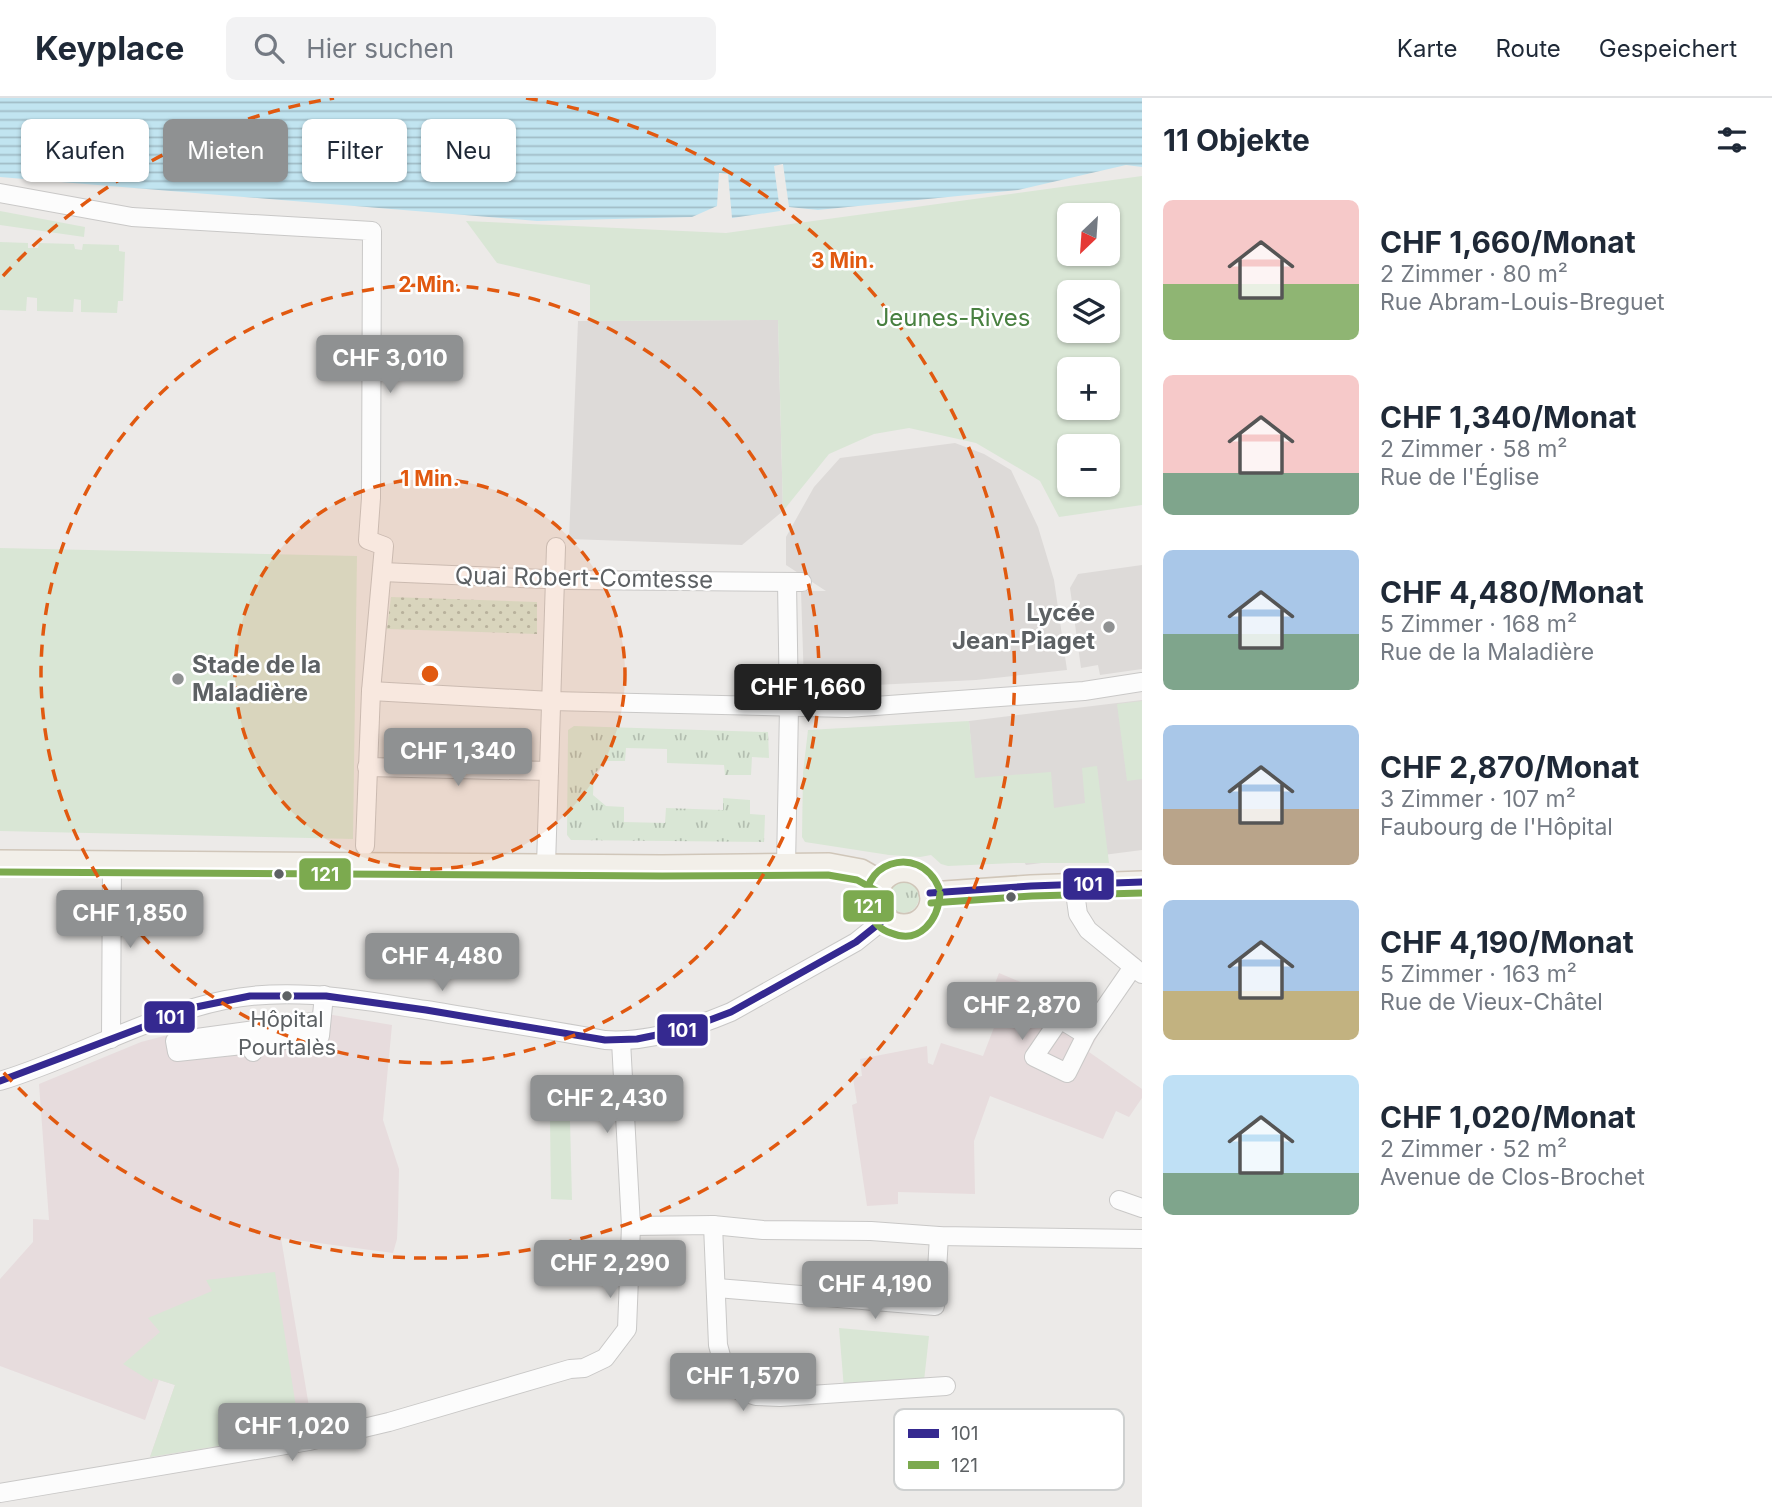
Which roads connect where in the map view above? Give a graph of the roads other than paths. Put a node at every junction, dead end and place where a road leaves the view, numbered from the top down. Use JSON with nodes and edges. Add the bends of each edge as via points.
{"nodes":[{"id":1,"x":0,"y":193,"type":"edge"},
{"id":2,"x":556,"y":547,"type":"dead end"},
{"id":3,"x":382,"y":572,"type":"junction"},
{"id":4,"x":554,"y":579,"type":"junction"},
{"id":5,"x":1142,"y":682,"type":"edge"},
{"id":6,"x":371,"y":691,"type":"junction"},
{"id":7,"x":551,"y":701,"type":"junction"},
{"id":8,"x":789,"y":708,"type":"junction"},
{"id":9,"x":367,"y":767,"type":"junction"},
{"id":10,"x":549,"y":771,"type":"junction"},
{"id":11,"x":365,"y":846,"type":"dead end"},
{"id":12,"x":0,"y":861,"type":"edge"},
{"id":13,"x":113,"y":862,"type":"junction"},
{"id":14,"x":546,"y":864,"type":"junction"},
{"id":15,"x":786,"y":866,"type":"junction"},
{"id":16,"x":883,"y":882,"type":"junction"},
{"id":17,"x":1142,"y":882,"type":"edge"},
{"id":18,"x":1074,"y":885,"type":"junction"},
{"id":19,"x":930,"y":893,"type":"junction"},
{"id":20,"x":886,"y":918,"type":"junction"},
{"id":21,"x":1137,"y":970,"type":"edge"},
{"id":22,"x":324,"y":995,"type":"junction"},
{"id":23,"x":320,"y":1021,"type":"junction"},
{"id":24,"x":1086,"y":1035,"type":"dead end"},
{"id":25,"x":111,"y":1039,"type":"junction"},
{"id":26,"x":621,"y":1041,"type":"junction"},
{"id":27,"x":0,"y":1081,"type":"edge"},
{"id":28,"x":1119,"y":1200,"type":"dead end"},
{"id":29,"x":1142,"y":1208,"type":"edge"},
{"id":30,"x":631,"y":1226,"type":"junction"},
{"id":31,"x":713,"y":1226,"type":"junction"},
{"id":32,"x":939,"y":1237,"type":"junction"},
{"id":33,"x":1142,"y":1239,"type":"edge"},
{"id":34,"x":717,"y":1288,"type":"junction"},
{"id":35,"x":946,"y":1386,"type":"dead end"},
{"id":36,"x":0,"y":1493,"type":"edge"}],
"edges":[{"from":1,"to":3,"type":"street","via":[[132,217],[372,231],[368,540],[384,546]]},
{"from":2,"to":4,"type":"street"},
{"from":3,"to":4,"type":"street","name":"Quai Robert-Comtesse"},
{"from":3,"to":6,"type":"street"},
{"from":4,"to":7,"type":"street"},
{"from":4,"to":8,"type":"street","name":"Quai Robert-Comtesse","via":[[794,582]]},
{"from":5,"to":8,"type":"street","via":[[1084,691]]},
{"from":6,"to":7,"type":"street"},
{"from":6,"to":9,"type":"street"},
{"from":7,"to":8,"type":"street"},
{"from":7,"to":10,"type":"street"},
{"from":8,"to":15,"type":"street"},
{"from":9,"to":10,"type":"street"},
{"from":9,"to":11,"type":"street"},
{"from":10,"to":14,"type":"street"},
{"from":12,"to":13,"type":"main road"},
{"from":13,"to":14,"type":"main road"},
{"from":13,"to":25,"type":"street"},
{"from":14,"to":15,"type":"main road"},
{"from":15,"to":16,"type":"main road","via":[[847,866]]},
{"from":16,"to":19,"type":"main road","via":[[897,872],[914,873]]},
{"from":16,"to":20,"type":"main road","via":[[877,897]]},
{"from":17,"to":18,"type":"main road"},
{"from":18,"to":19,"type":"main road"},
{"from":18,"to":21,"type":"street","via":[[1080,920]]},
{"from":19,"to":20,"type":"main road","via":[[930,906],[917,922],[898,925]]},
{"from":20,"to":26,"type":"street","via":[[856,942],[731,1012],[670,1032]]},
{"from":21,"to":24,"type":"street"},
{"from":22,"to":23,"type":"street"},
{"from":22,"to":25,"type":"street","via":[[224,1000]]},
{"from":22,"to":26,"type":"street"},
{"from":23,"to":23,"type":"street","via":[[320,1036],[252,1048],[177,1052],[175,1041]]},
{"from":25,"to":27,"type":"street"},
{"from":26,"to":30,"type":"street"},
{"from":28,"to":29,"type":"street"},
{"from":30,"to":31,"type":"street"},
{"from":30,"to":36,"type":"street","via":[[627,1329],[605,1358],[584,1368],[309,1441]]},
{"from":31,"to":32,"type":"street"},
{"from":31,"to":34,"type":"street"},
{"from":32,"to":33,"type":"street"},
{"from":32,"to":34,"type":"street","via":[[935,1306]]},
{"from":34,"to":35,"type":"street","via":[[718,1345],[727,1378],[740,1391],[780,1397]]}]}
